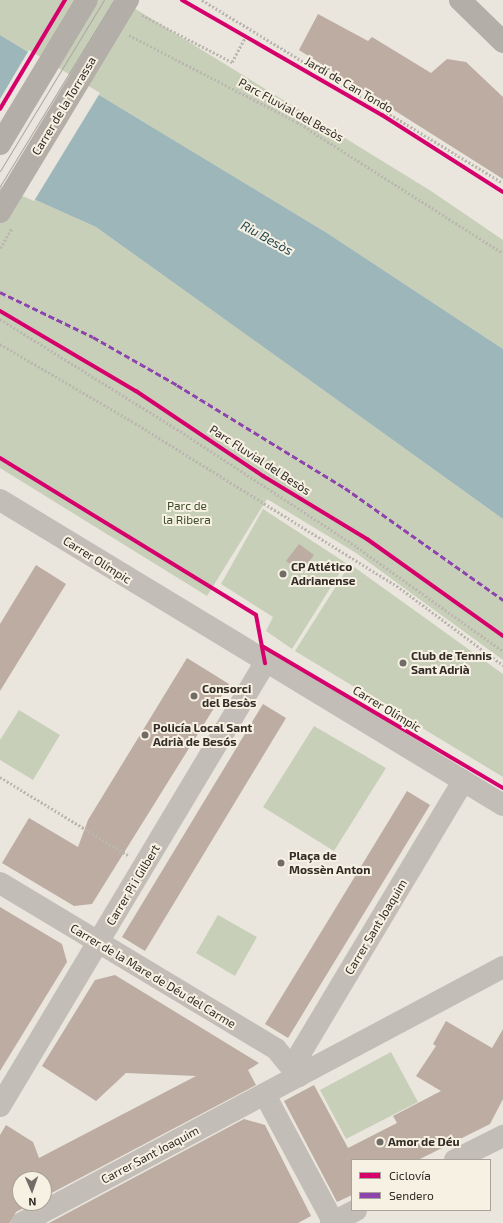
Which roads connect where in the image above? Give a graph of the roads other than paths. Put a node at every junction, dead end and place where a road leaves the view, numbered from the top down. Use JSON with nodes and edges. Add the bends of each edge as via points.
{"nodes":[{"id":1,"x":87,"y":0,"type":"edge"},
{"id":2,"x":460,"y":0,"type":"edge"},
{"id":3,"x":132,"y":5,"type":"edge"},
{"id":4,"x":503,"y":42,"type":"edge"},
{"id":5,"x":0,"y":144,"type":"edge"},
{"id":6,"x":0,"y":212,"type":"edge"},
{"id":7,"x":0,"y":500,"type":"edge"},
{"id":8,"x":265,"y":663,"type":"junction"},
{"id":9,"x":463,"y":781,"type":"junction"},
{"id":10,"x":503,"y":805,"type":"edge"},
{"id":11,"x":0,"y":883,"type":"edge"},
{"id":12,"x":98,"y":944,"type":"junction"},
{"id":13,"x":503,"y":967,"type":"edge"},
{"id":14,"x":299,"y":1076,"type":"junction"},
{"id":15,"x":265,"y":1095,"type":"junction"},
{"id":16,"x":0,"y":1106,"type":"edge"},
{"id":17,"x":503,"y":1136,"type":"edge"},
{"id":18,"x":457,"y":1159,"type":"edge"},
{"id":19,"x":354,"y":1211,"type":"edge"},
{"id":20,"x":22,"y":1223,"type":"edge"},
{"id":21,"x":333,"y":1223,"type":"edge"}],
"edges":[{"from":1,"to":5,"type":"street","bridge":true},
{"from":2,"to":4,"type":"street"},
{"from":3,"to":6,"type":"street","name":"Carrer de la Torrassa","bridge":true},
{"from":7,"to":8,"type":"street","name":"Carrer Olímpic"},
{"from":8,"to":9,"type":"street","name":"Carrer Olímpic"},
{"from":8,"to":12,"type":"street","name":"Carrer Pi i Gilbert"},
{"from":9,"to":10,"type":"street","name":"Carrer Olímpic"},
{"from":9,"to":14,"type":"street","name":"Carrer Sant Joaquim","via":[[301,1052]]},
{"from":11,"to":12,"type":"street","name":"Carrer de la Mare de Déu del Carme"},
{"from":12,"to":14,"type":"street","name":"Carrer de la Mare de Déu del Carme","via":[[276,1049]]},
{"from":12,"to":16,"type":"street","name":"Carrer Pi i Gilbert"},
{"from":13,"to":14,"type":"street","name":"Carrer Sant Joaquim"},
{"from":14,"to":15,"type":"street","name":"Carrer Sant Joaquim"},
{"from":15,"to":20,"type":"street","name":"Carrer Sant Joaquim"},
{"from":15,"to":21,"type":"street"},
{"from":17,"to":18,"type":"street"},
{"from":19,"to":21,"type":"street"}]}
